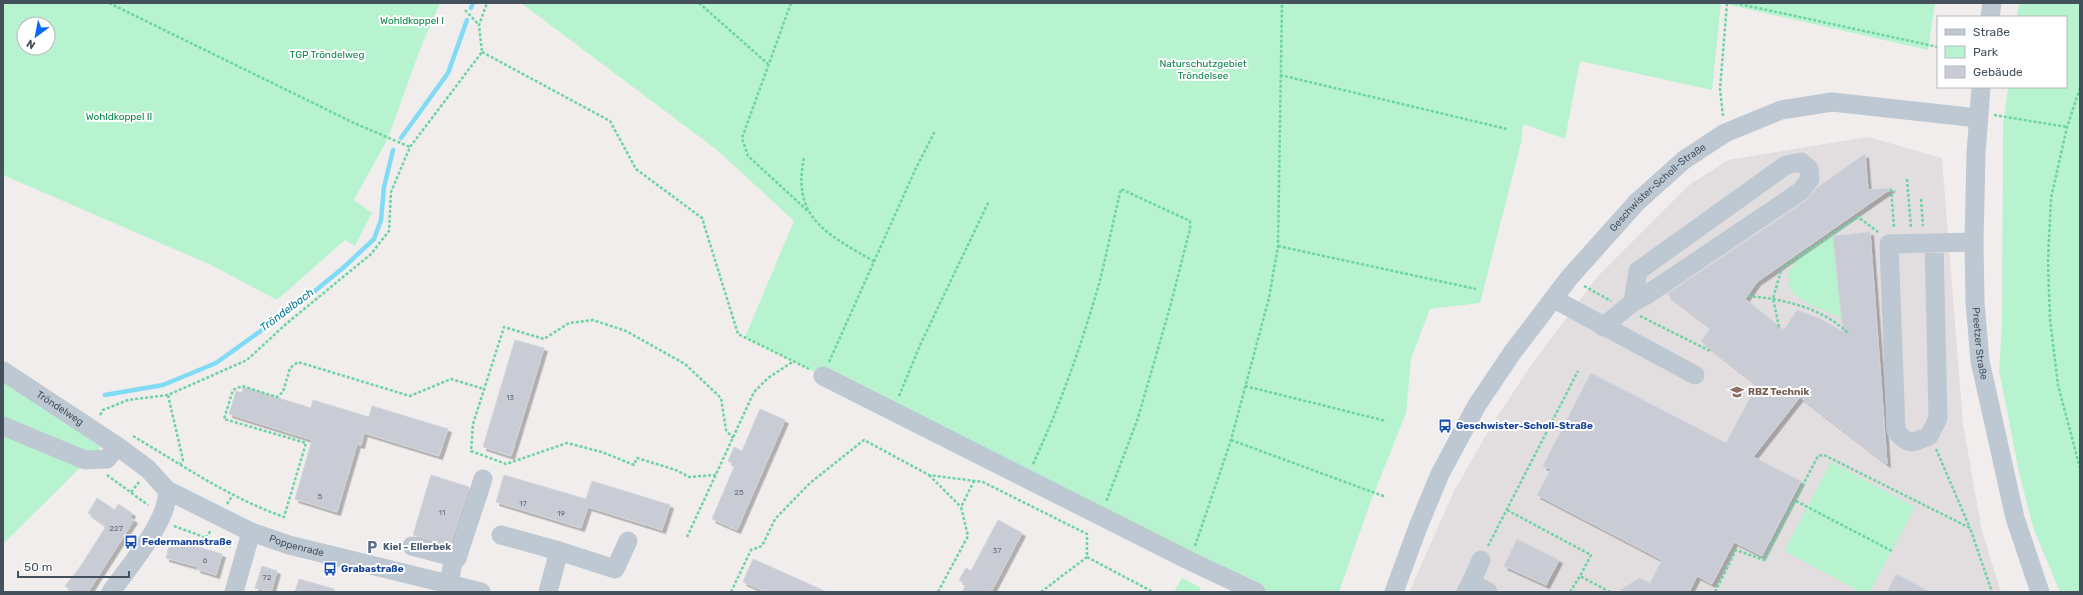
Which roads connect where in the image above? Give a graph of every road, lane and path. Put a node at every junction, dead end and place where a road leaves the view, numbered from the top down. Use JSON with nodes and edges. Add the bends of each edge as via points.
{"nodes":[{"id":1,"x":109,"y":3,"type":"edge"},
{"id":2,"x":487,"y":3,"type":"edge"},
{"id":3,"x":699,"y":3,"type":"edge"},
{"id":4,"x":790,"y":3,"type":"edge"},
{"id":5,"x":1282,"y":3,"type":"edge"},
{"id":6,"x":1727,"y":3,"type":"edge"},
{"id":7,"x":1735,"y":3,"type":"edge"},
{"id":8,"x":1992,"y":3,"type":"edge"},
{"id":9,"x":465,"y":10,"type":"dead end"},
{"id":10,"x":1990,"y":16,"type":"edge"},
{"id":11,"x":479,"y":25,"type":"junction"},
{"id":12,"x":1937,"y":47,"type":"edge"},
{"id":13,"x":482,"y":52,"type":"junction"},
{"id":14,"x":768,"y":64,"type":"junction"},
{"id":15,"x":1280,"y":75,"type":"junction"},
{"id":16,"x":1980,"y":88,"type":"edge"},
{"id":17,"x":2080,"y":88,"type":"edge"},
{"id":18,"x":1978,"y":115,"type":"junction"},
{"id":19,"x":2067,"y":126,"type":"junction"},
{"id":20,"x":1506,"y":129,"type":"dead end"},
{"id":21,"x":935,"y":131,"type":"dead end"},
{"id":22,"x":1725,"y":133,"type":"junction"},
{"id":23,"x":410,"y":147,"type":"junction"},
{"id":24,"x":804,"y":158,"type":"dead end"},
{"id":25,"x":1906,"y":178,"type":"dead end"},
{"id":26,"x":1892,"y":189,"type":"dead end"},
{"id":27,"x":1921,"y":199,"type":"dead end"},
{"id":28,"x":989,"y":201,"type":"dead end"},
{"id":29,"x":809,"y":212,"type":"junction"},
{"id":30,"x":1911,"y":228,"type":"dead end"},
{"id":31,"x":1892,"y":237,"type":"junction"},
{"id":32,"x":1974,"y":242,"type":"junction"},
{"id":33,"x":1929,"y":243,"type":"junction"},
{"id":34,"x":1278,"y":246,"type":"junction"},
{"id":35,"x":875,"y":262,"type":"junction"},
{"id":36,"x":1476,"y":289,"type":"dead end"},
{"id":37,"x":1748,"y":296,"type":"dead end"},
{"id":38,"x":1773,"y":298,"type":"junction"},
{"id":39,"x":1554,"y":299,"type":"junction"},
{"id":40,"x":1633,"y":302,"type":"junction"},
{"id":41,"x":1603,"y":327,"type":"junction"},
{"id":42,"x":1779,"y":327,"type":"dead end"},
{"id":43,"x":1849,"y":334,"type":"dead end"},
{"id":44,"x":794,"y":361,"type":"junction"},
{"id":45,"x":3,"y":371,"type":"edge"},
{"id":46,"x":1578,"y":371,"type":"dead end"},
{"id":47,"x":1696,"y":375,"type":"dead end"},
{"id":48,"x":823,"y":376,"type":"junction"},
{"id":49,"x":1245,"y":386,"type":"junction"},
{"id":50,"x":484,"y":389,"type":"junction"},
{"id":51,"x":168,"y":395,"type":"junction"},
{"id":52,"x":892,"y":411,"type":"junction"},
{"id":53,"x":107,"y":420,"type":"dead end"},
{"id":54,"x":1386,"y":421,"type":"dead end"},
{"id":55,"x":3,"y":426,"type":"edge"},
{"id":56,"x":733,"y":438,"type":"junction"},
{"id":57,"x":122,"y":439,"type":"junction"},
{"id":58,"x":1231,"y":440,"type":"junction"},
{"id":59,"x":1913,"y":443,"type":"junction"},
{"id":60,"x":180,"y":464,"type":"junction"},
{"id":61,"x":2080,"y":468,"type":"edge"},
{"id":62,"x":716,"y":475,"type":"junction"},
{"id":63,"x":929,"y":475,"type":"junction"},
{"id":64,"x":483,"y":479,"type":"dead end"},
{"id":65,"x":1026,"y":479,"type":"junction"},
{"id":66,"x":974,"y":481,"type":"junction"},
{"id":67,"x":167,"y":490,"type":"junction"},
{"id":68,"x":1386,"y":497,"type":"dead end"},
{"id":69,"x":1796,"y":501,"type":"junction"},
{"id":70,"x":961,"y":507,"type":"junction"},
{"id":71,"x":1507,"y":510,"type":"junction"},
{"id":72,"x":1100,"y":516,"type":"junction"},
{"id":73,"x":1970,"y":528,"type":"junction"},
{"id":74,"x":251,"y":532,"type":"junction"},
{"id":75,"x":501,"y":535,"type":"dead end"},
{"id":76,"x":687,"y":537,"type":"dead end"},
{"id":77,"x":628,"y":541,"type":"dead end"},
{"id":78,"x":412,"y":546,"type":"dead end"},
{"id":79,"x":1892,"y":551,"type":"dead end"},
{"id":80,"x":559,"y":552,"type":"junction"},
{"id":81,"x":1087,"y":557,"type":"junction"},
{"id":82,"x":457,"y":558,"type":"junction"},
{"id":83,"x":1481,"y":560,"type":"joint"},
{"id":84,"x":1190,"y":561,"type":"junction"},
{"id":85,"x":1580,"y":576,"type":"junction"},
{"id":86,"x":444,"y":586,"type":"edge"},
{"id":87,"x":1468,"y":587,"type":"edge"},
{"id":88,"x":110,"y":592,"type":"edge"},
{"id":89,"x":234,"y":592,"type":"edge"},
{"id":90,"x":482,"y":592,"type":"edge"},
{"id":91,"x":548,"y":592,"type":"edge"},
{"id":92,"x":731,"y":592,"type":"edge"},
{"id":93,"x":938,"y":592,"type":"edge"},
{"id":94,"x":1041,"y":592,"type":"edge"},
{"id":95,"x":1153,"y":592,"type":"edge"},
{"id":96,"x":1256,"y":592,"type":"edge"},
{"id":97,"x":1394,"y":592,"type":"edge"},
{"id":98,"x":1488,"y":592,"type":"edge"},
{"id":99,"x":1570,"y":592,"type":"edge"},
{"id":100,"x":1610,"y":592,"type":"edge"},
{"id":101,"x":1715,"y":592,"type":"edge"},
{"id":102,"x":1992,"y":592,"type":"edge"},
{"id":103,"x":2040,"y":592,"type":"edge"}],
"edges":[{"from":1,"to":23,"type":"path","via":[[354,123]]},
{"from":2,"to":11,"type":"path"},
{"from":3,"to":14,"type":"path"},
{"from":4,"to":14,"type":"path"},
{"from":5,"to":15,"type":"path"},
{"from":6,"to":22,"type":"path","via":[[1720,89]]},
{"from":7,"to":12,"type":"path"},
{"from":8,"to":10,"type":"street"},
{"from":9,"to":11,"type":"path"},
{"from":11,"to":13,"type":"path"},
{"from":13,"to":23,"type":"path"},
{"from":13,"to":44,"type":"path","via":[[610,121],[636,169],[702,218],[738,334]]},
{"from":14,"to":29,"type":"path","via":[[742,138],[748,156]]},
{"from":15,"to":20,"type":"path"},
{"from":15,"to":34,"type":"path"},
{"from":16,"to":18,"type":"street","name":"Preetzer Straße"},
{"from":17,"to":19,"type":"path"},
{"from":18,"to":19,"type":"path"},
{"from":18,"to":22,"type":"street","name":"Geschwister-Scholl-Straße","via":[[1832,102],[1781,110]]},
{"from":18,"to":32,"type":"street","name":"Preetzer Straße"},
{"from":19,"to":61,"type":"path","via":[[2051,198],[2048,261],[2050,319],[2058,385]]},
{"from":21,"to":35,"type":"path"},
{"from":22,"to":39,"type":"street","name":"Geschwister-Scholl-Straße","via":[[1684,160],[1637,202],[1569,278]]},
{"from":23,"to":51,"type":"path","via":[[391,192],[389,231],[371,254],[246,360]]},
{"from":24,"to":29,"type":"path","via":[[801,173],[803,197]]},
{"from":25,"to":30,"type":"path"},
{"from":26,"to":31,"type":"path"},
{"from":27,"to":33,"type":"path"},
{"from":28,"to":52,"type":"path","via":[[921,343]]},
{"from":29,"to":35,"type":"path","via":[[821,227]]},
{"from":31,"to":33,"type":"street"},
{"from":31,"to":38,"type":"path","via":[[1858,217],[1782,268]]},
{"from":31,"to":59,"type":"street","via":[[1896,431],[1905,441]]},
{"from":32,"to":33,"type":"street"},
{"from":32,"to":103,"type":"street","name":"Preetzer Straße","via":[[1980,362],[2015,518]]},
{"from":33,"to":59,"type":"street","via":[[1938,418],[1929,436]]},
{"from":34,"to":36,"type":"path"},
{"from":34,"to":49,"type":"path","via":[[1269,298]]},
{"from":35,"to":48,"type":"path"},
{"from":37,"to":38,"type":"path"},
{"from":38,"to":42,"type":"path"},
{"from":38,"to":43,"type":"path","via":[[1829,317]]},
{"from":39,"to":41,"type":"street"},
{"from":39,"to":97,"type":"street","name":"Geschwister-Scholl-Straße","via":[[1477,406],[1440,474]]},
{"from":40,"to":40,"type":"street","via":[[1638,271],[1786,165],[1800,162],[1808,169],[1810,180],[1801,190]]},
{"from":40,"to":41,"type":"street"},
{"from":41,"to":47,"type":"street"},
{"from":44,"to":48,"type":"path"},
{"from":44,"to":56,"type":"path","via":[[768,378],[754,392]]},
{"from":45,"to":57,"type":"street","name":"Tröndelweg"},
{"from":46,"to":71,"type":"path"},
{"from":48,"to":52,"type":"street"},
{"from":49,"to":54,"type":"path"},
{"from":49,"to":58,"type":"path"},
{"from":50,"to":56,"type":"path","via":[[504,327],[544,339],[569,323],[593,320],[626,331],[685,364],[721,398],[726,430]]},
{"from":50,"to":60,"type":"path","via":[[451,379],[410,396],[298,362],[290,368],[283,392],[277,396],[242,386],[233,390],[224,419],[306,442],[284,517],[252,505]]},
{"from":50,"to":62,"type":"path","via":[[473,424],[471,451],[506,464],[567,443],[602,452],[634,465],[637,458],[690,477]]},
{"from":51,"to":53,"type":"path","via":[[128,400],[103,410],[100,416]]},
{"from":51,"to":60,"type":"path","via":[[183,460]]},
{"from":52,"to":65,"type":"street"},
{"from":55,"to":57,"type":"street","via":[[85,460],[107,459]]},
{"from":56,"to":62,"type":"path"},
{"from":57,"to":60,"type":"path"},
{"from":57,"to":67,"type":"street","name":"Tröndelweg"},
{"from":58,"to":68,"type":"path"},
{"from":58,"to":84,"type":"path"},
{"from":59,"to":73,"type":"path","via":[[1913,450],[1936,449]]},
{"from":62,"to":76,"type":"path"},
{"from":63,"to":66,"type":"path"},
{"from":63,"to":70,"type":"path"},
{"from":63,"to":92,"type":"path","via":[[864,440],[810,483],[775,519],[762,546],[751,550]]},
{"from":64,"to":82,"type":"street"},
{"from":65,"to":72,"type":"street"},
{"from":65,"to":72,"type":"path","via":[[1053,422],[1079,348],[1099,283],[1121,189],[1190,221],[1190,229],[1138,418]]},
{"from":66,"to":70,"type":"path"},
{"from":66,"to":81,"type":"path","via":[[983,482],[1087,534]]},
{"from":67,"to":74,"type":"street","name":"Poppenrade"},
{"from":67,"to":88,"type":"street","via":[[167,502],[162,515]]},
{"from":69,"to":73,"type":"path","via":[[1818,456],[1824,455]]},
{"from":69,"to":79,"type":"path"},
{"from":69,"to":101,"type":"path","via":[[1764,560],[1736,550]]},
{"from":70,"to":93,"type":"path","via":[[968,536]]},
{"from":71,"to":83,"type":"path"},
{"from":71,"to":85,"type":"path","via":[[1591,555]]},
{"from":72,"to":84,"type":"street"},
{"from":73,"to":102,"type":"path"},
{"from":74,"to":86,"type":"street","name":"Poppenrade","via":[[289,545]]},
{"from":74,"to":89,"type":"street"},
{"from":75,"to":80,"type":"street"},
{"from":77,"to":80,"type":"street","via":[[615,569]]},
{"from":78,"to":82,"type":"street"},
{"from":80,"to":91,"type":"street"},
{"from":81,"to":94,"type":"path"},
{"from":81,"to":95,"type":"path"},
{"from":82,"to":86,"type":"street"},
{"from":83,"to":87,"type":"street"},
{"from":84,"to":96,"type":"street"},
{"from":85,"to":99,"type":"path"},
{"from":85,"to":100,"type":"path"},
{"from":86,"to":90,"type":"street","name":"Poppenrade"},
{"from":87,"to":98,"type":"street"}]}
